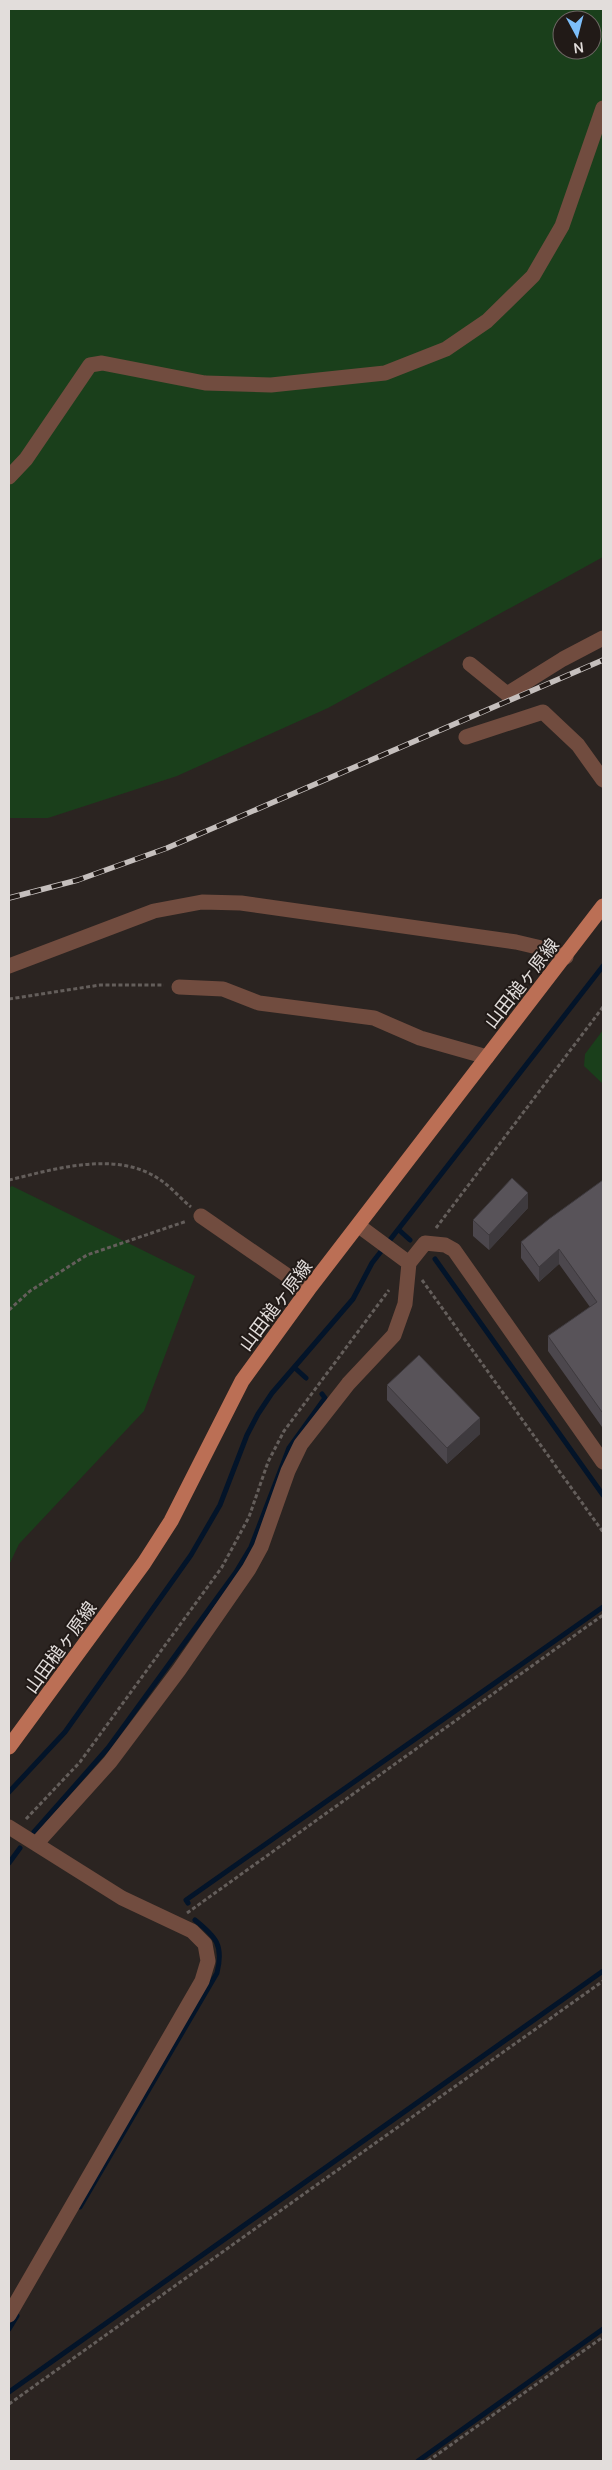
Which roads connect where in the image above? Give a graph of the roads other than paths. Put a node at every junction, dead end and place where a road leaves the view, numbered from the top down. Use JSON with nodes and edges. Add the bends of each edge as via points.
{"nodes":[{"id":1,"x":603,"y":108,"type":"edge"},
{"id":2,"x":9,"y":477,"type":"edge"},
{"id":3,"x":603,"y":638,"type":"edge"},
{"id":4,"x":470,"y":664,"type":"dead end"},
{"id":5,"x":466,"y":737,"type":"dead end"},
{"id":6,"x":603,"y":780,"type":"edge"},
{"id":7,"x":603,"y":906,"type":"edge"},
{"id":8,"x":566,"y":957,"type":"junction"},
{"id":9,"x":9,"y":966,"type":"edge"},
{"id":10,"x":179,"y":987,"type":"road end"},
{"id":11,"x":487,"y":1057,"type":"junction"},
{"id":12,"x":201,"y":1216,"type":"road end"},
{"id":13,"x":359,"y":1226,"type":"junction"},
{"id":14,"x":405,"y":1260,"type":"junction"},
{"id":15,"x":308,"y":1290,"type":"junction"},
{"id":16,"x":603,"y":1462,"type":"edge"},
{"id":17,"x":9,"y":1747,"type":"edge"},
{"id":18,"x":12,"y":1829,"type":"edge"},
{"id":19,"x":37,"y":1843,"type":"junction"},
{"id":20,"x":9,"y":2315,"type":"edge"}],
"edges":[{"from":1,"to":2,"type":"street","via":[[562,226],[533,276],[486,321],[446,349],[385,373],[270,385],[205,383],[102,363],[90,365],[26,459]]},
{"from":3,"to":4,"type":"street","via":[[507,694]]},
{"from":5,"to":6,"type":"street","via":[[543,712],[578,745]]},
{"from":7,"to":8,"type":"main road","name":"山田槌ヶ原線"},
{"from":8,"to":9,"type":"street","via":[[550,950],[506,941],[240,904],[202,902],[154,911]]},
{"from":8,"to":11,"type":"main road","name":"山田槌ヶ原線"},
{"from":10,"to":11,"type":"street","via":[[223,989],[258,1003],[374,1018],[420,1038]]},
{"from":11,"to":13,"type":"main road","name":"山田槌ヶ原線"},
{"from":12,"to":15,"type":"street"},
{"from":13,"to":14,"type":"street"},
{"from":13,"to":15,"type":"main road","name":"山田槌ヶ原線"},
{"from":14,"to":16,"type":"street","via":[[425,1243],[454,1250]]},
{"from":14,"to":19,"type":"street","via":[[405,1304],[394,1335],[348,1384],[301,1444],[288,1470],[261,1547],[249,1569],[110,1762]]},
{"from":15,"to":17,"type":"main road","name":"山田槌ヶ原線","via":[[242,1381],[171,1521],[144,1563]]},
{"from":18,"to":19,"type":"street"},
{"from":19,"to":20,"type":"street","via":[[122,1898],[192,1931],[205,1944],[208,1961],[202,1981]]}]}
